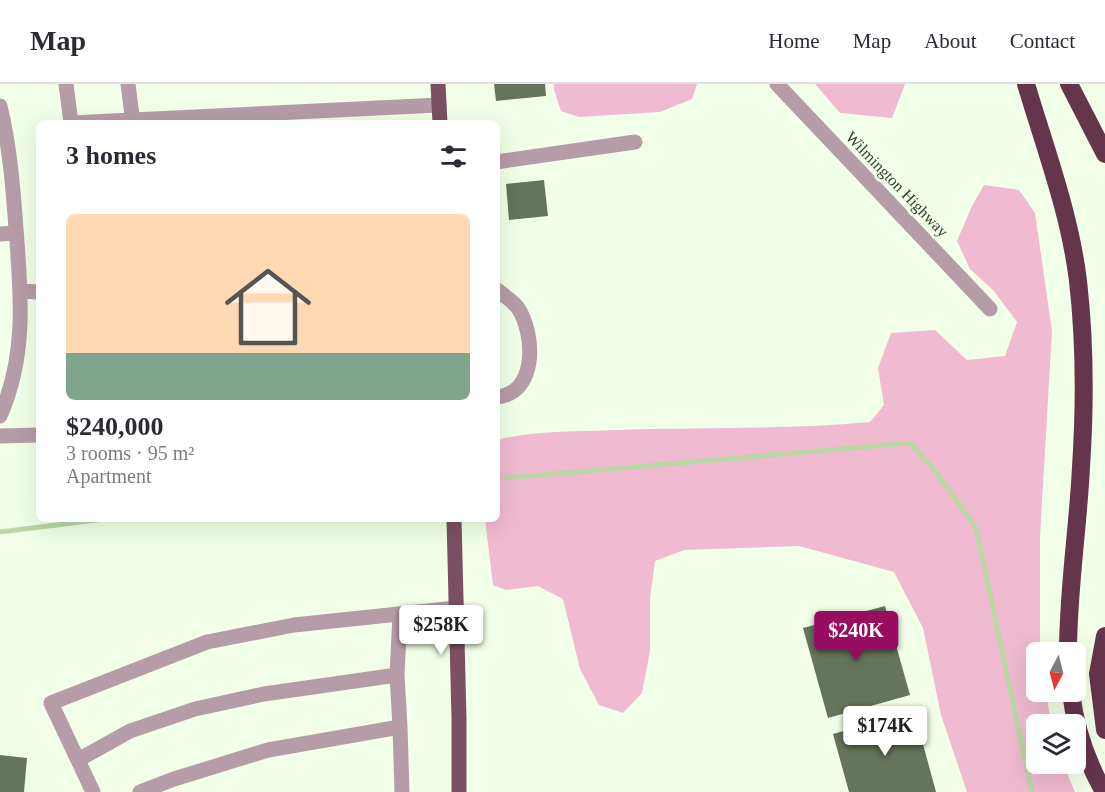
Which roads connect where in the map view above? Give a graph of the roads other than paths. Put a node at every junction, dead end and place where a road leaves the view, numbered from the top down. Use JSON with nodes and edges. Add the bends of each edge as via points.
{"nodes":[{"id":1,"x":66,"y":84,"type":"edge"},
{"id":2,"x":128,"y":84,"type":"edge"},
{"id":3,"x":438,"y":84,"type":"edge"},
{"id":4,"x":777,"y":84,"type":"edge"},
{"id":5,"x":1026,"y":84,"type":"edge"},
{"id":6,"x":1069,"y":84,"type":"edge"},
{"id":7,"x":439,"y":105,"type":"junction"},
{"id":8,"x":0,"y":106,"type":"edge"},
{"id":9,"x":71,"y":120,"type":"edge"},
{"id":10,"x":133,"y":120,"type":"edge"},
{"id":11,"x":169,"y":120,"type":"edge"},
{"id":12,"x":440,"y":120,"type":"edge"},
{"id":13,"x":635,"y":142,"type":"dead end"},
{"id":14,"x":1105,"y":154,"type":"edge"},
{"id":15,"x":500,"y":161,"type":"edge"},
{"id":16,"x":16,"y":233,"type":"junction"},
{"id":17,"x":0,"y":234,"type":"edge"},
{"id":18,"x":21,"y":291,"type":"junction"},
{"id":19,"x":36,"y":292,"type":"edge"},
{"id":20,"x":500,"y":292,"type":"edge"},
{"id":21,"x":990,"y":309,"type":"dead end"},
{"id":22,"x":500,"y":396,"type":"edge"},
{"id":23,"x":0,"y":416,"type":"edge"},
{"id":24,"x":36,"y":435,"type":"edge"},
{"id":25,"x":0,"y":436,"type":"edge"},
{"id":26,"x":454,"y":522,"type":"edge"},
{"id":27,"x":456,"y":608,"type":"junction"},
{"id":28,"x":400,"y":614,"type":"junction"},
{"id":29,"x":1105,"y":636,"type":"edge"},
{"id":30,"x":1068,"y":642,"type":"edge"},
{"id":31,"x":397,"y":675,"type":"junction"},
{"id":32,"x":1072,"y":702,"type":"edge"},
{"id":33,"x":400,"y":727,"type":"junction"},
{"id":34,"x":1105,"y":730,"type":"edge"},
{"id":35,"x":78,"y":760,"type":"junction"},
{"id":36,"x":93,"y":792,"type":"edge"},
{"id":37,"x":140,"y":792,"type":"edge"},
{"id":38,"x":402,"y":792,"type":"edge"},
{"id":39,"x":459,"y":792,"type":"edge"},
{"id":40,"x":1104,"y":792,"type":"edge"}],
"edges":[{"from":1,"to":9,"type":"street"},
{"from":2,"to":10,"type":"street"},
{"from":3,"to":7,"type":"main road"},
{"from":4,"to":21,"type":"street","name":"Wilmington Highway"},
{"from":5,"to":30,"type":"highway","via":[[1067,225],[1078,281],[1083,410]]},
{"from":6,"to":14,"type":"highway"},
{"from":7,"to":11,"type":"street"},
{"from":7,"to":12,"type":"main road"},
{"from":8,"to":16,"type":"street","via":[[11,167]]},
{"from":13,"to":15,"type":"street"},
{"from":16,"to":17,"type":"street"},
{"from":16,"to":18,"type":"street"},
{"from":18,"to":19,"type":"street"},
{"from":18,"to":23,"type":"street","via":[[19,353]]},
{"from":20,"to":22,"type":"street","via":[[518,306],[530,333],[530,360],[520,387]]},
{"from":24,"to":25,"type":"street"},
{"from":26,"to":27,"type":"main road"},
{"from":27,"to":28,"type":"street"},
{"from":27,"to":39,"type":"main road"},
{"from":28,"to":31,"type":"street"},
{"from":28,"to":35,"type":"street","via":[[294,625],[207,642],[51,703]]},
{"from":29,"to":34,"type":"highway","via":[[1098,674]]},
{"from":31,"to":33,"type":"street"},
{"from":31,"to":35,"type":"street","via":[[264,694],[195,709],[130,731]]},
{"from":32,"to":40,"type":"highway","via":[[1082,745]]},
{"from":33,"to":37,"type":"street","via":[[268,750]]},
{"from":33,"to":38,"type":"street"},
{"from":35,"to":36,"type":"street"}]}
